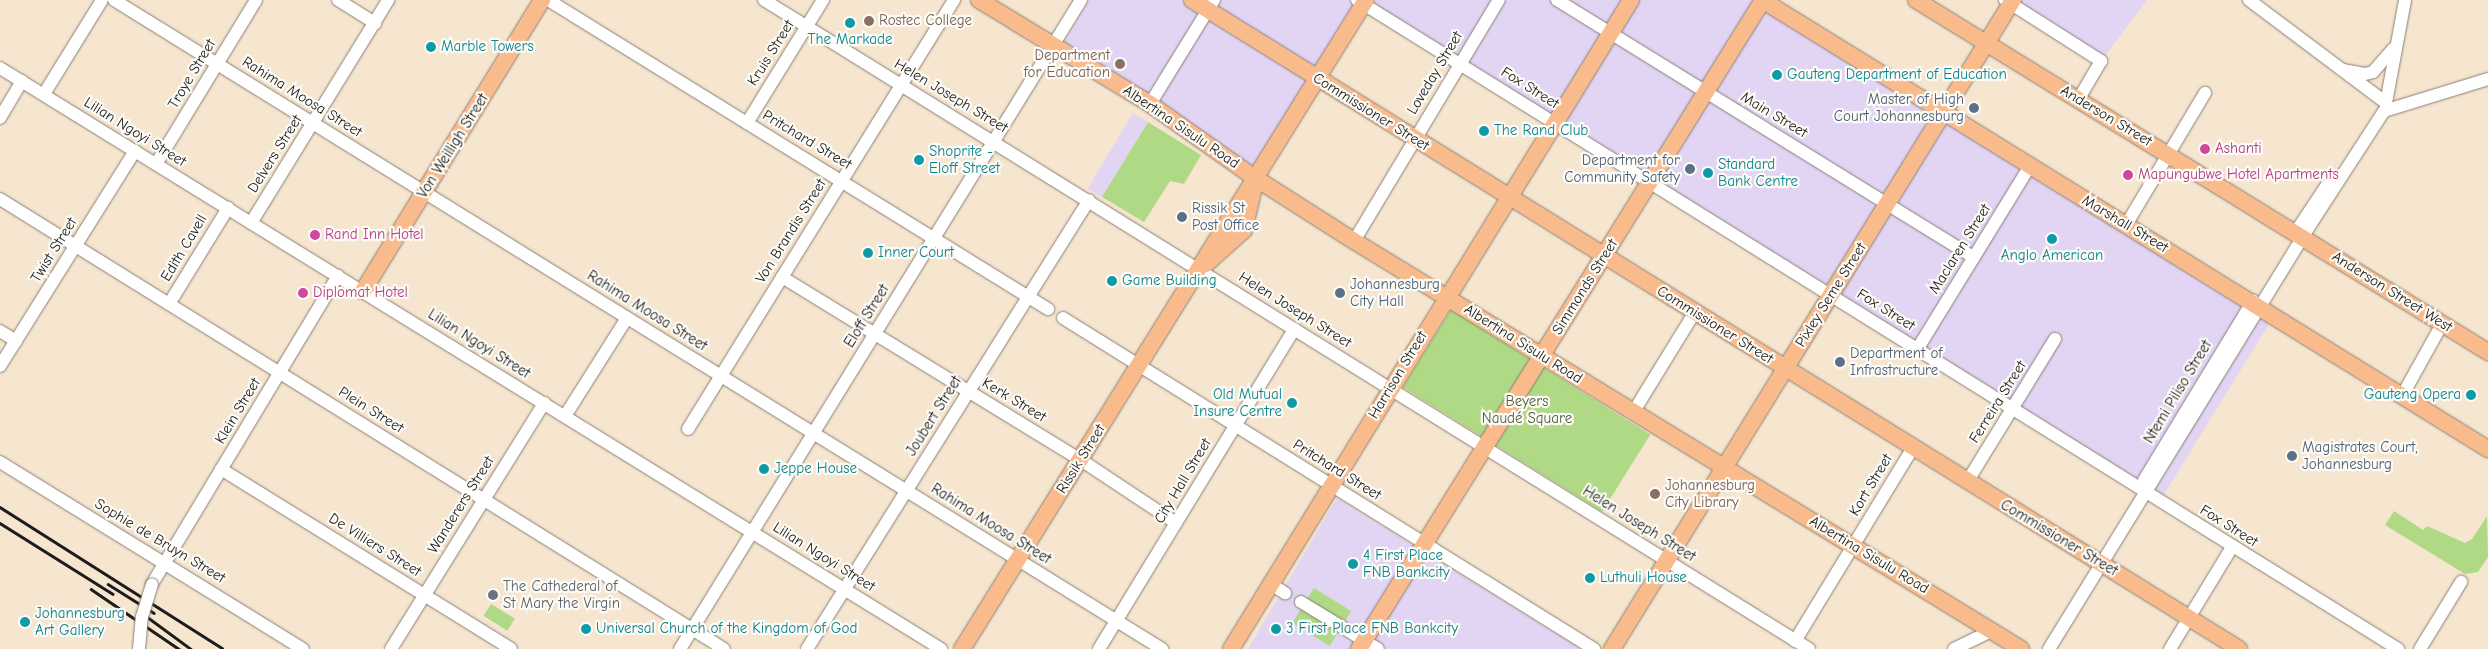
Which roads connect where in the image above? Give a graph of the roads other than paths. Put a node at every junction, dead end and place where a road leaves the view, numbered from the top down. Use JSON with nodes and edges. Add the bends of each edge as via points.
{"nodes":[{"id":1,"x":102,"y":0,"type":"edge"},
{"id":2,"x":114,"y":0,"type":"edge"},
{"id":3,"x":256,"y":0,"type":"edge"},
{"id":4,"x":338,"y":0,"type":"edge"},
{"id":5,"x":388,"y":0,"type":"edge"},
{"id":6,"x":542,"y":0,"type":"edge"},
{"id":7,"x":548,"y":0,"type":"edge"},
{"id":8,"x":764,"y":0,"type":"edge"},
{"id":9,"x":824,"y":0,"type":"edge"},
{"id":10,"x":954,"y":0,"type":"edge"},
{"id":11,"x":979,"y":0,"type":"edge"},
{"id":12,"x":1082,"y":0,"type":"edge"},
{"id":13,"x":1192,"y":0,"type":"edge"},
{"id":14,"x":1499,"y":0,"type":"edge"},
{"id":15,"x":1557,"y":0,"type":"edge"},
{"id":16,"x":1631,"y":0,"type":"edge"},
{"id":17,"x":1763,"y":0,"type":"edge"},
{"id":18,"x":1916,"y":0,"type":"edge"},
{"id":19,"x":2249,"y":0,"type":"edge"},
{"id":20,"x":2405,"y":0,"type":"edge"},
{"id":21,"x":1362,"y":1,"type":"edge"},
{"id":22,"x":2009,"y":1,"type":"edge"},
{"id":23,"x":1211,"y":5,"type":"edge"},
{"id":24,"x":375,"y":23,"type":"junction"},
{"id":25,"x":807,"y":26,"type":"junction"},
{"id":26,"x":1609,"y":34,"type":"junction"},
{"id":27,"x":1987,"y":44,"type":"junction"},
{"id":28,"x":1054,"y":45,"type":"junction"},
{"id":29,"x":2396,"y":46,"type":"junction"},
{"id":30,"x":217,"y":63,"type":"junction"},
{"id":31,"x":1459,"y":64,"type":"junction"},
{"id":32,"x":0,"y":68,"type":"edge"},
{"id":33,"x":2338,"y":69,"type":"junction"},
{"id":34,"x":1317,"y":78,"type":"junction"},
{"id":35,"x":2488,"y":79,"type":"edge"},
{"id":36,"x":22,"y":81,"type":"junction"},
{"id":37,"x":902,"y":86,"type":"junction"},
{"id":38,"x":1707,"y":93,"type":"junction"},
{"id":39,"x":2205,"y":93,"type":"dead end"},
{"id":40,"x":44,"y":94,"type":"junction"},
{"id":41,"x":2078,"y":100,"type":"junction"},
{"id":42,"x":1150,"y":104,"type":"junction"},
{"id":43,"x":2387,"y":105,"type":"junction"},
{"id":44,"x":1944,"y":114,"type":"junction"},
{"id":45,"x":0,"y":118,"type":"edge"},
{"id":46,"x":1555,"y":122,"type":"junction"},
{"id":47,"x":313,"y":123,"type":"junction"},
{"id":48,"x":747,"y":123,"type":"junction"},
{"id":49,"x":1414,"y":140,"type":"junction"},
{"id":50,"x":994,"y":141,"type":"junction"},
{"id":51,"x":135,"y":151,"type":"junction"},
{"id":52,"x":2169,"y":155,"type":"junction"},
{"id":53,"x":156,"y":164,"type":"junction"},
{"id":54,"x":2030,"y":166,"type":"junction"},
{"id":55,"x":1255,"y":178,"type":"junction"},
{"id":56,"x":842,"y":180,"type":"junction"},
{"id":57,"x":1650,"y":182,"type":"junction"},
{"id":58,"x":424,"y":192,"type":"junction"},
{"id":59,"x":1509,"y":198,"type":"junction"},
{"id":60,"x":0,"y":199,"type":"edge"},
{"id":61,"x":1089,"y":200,"type":"junction"},
{"id":62,"x":1887,"y":204,"type":"junction"},
{"id":63,"x":228,"y":208,"type":"junction"},
{"id":64,"x":252,"y":222,"type":"junction"},
{"id":65,"x":2126,"y":225,"type":"junction"},
{"id":66,"x":2300,"y":234,"type":"junction"},
{"id":67,"x":936,"y":238,"type":"junction"},
{"id":68,"x":1354,"y":241,"type":"junction"},
{"id":69,"x":75,"y":246,"type":"junction"},
{"id":70,"x":1605,"y":256,"type":"junction"},
{"id":71,"x":1974,"y":258,"type":"junction"},
{"id":72,"x":1199,"y":269,"type":"junction"},
{"id":73,"x":338,"y":276,"type":"junction"},
{"id":74,"x":782,"y":277,"type":"junction"},
{"id":75,"x":363,"y":291,"type":"junction"},
{"id":76,"x":1832,"y":295,"type":"junction"},
{"id":77,"x":1028,"y":296,"type":"junction"},
{"id":78,"x":1446,"y":296,"type":"junction"},
{"id":79,"x":169,"y":304,"type":"junction"},
{"id":80,"x":2256,"y":306,"type":"junction"},
{"id":81,"x":1048,"y":309,"type":"dead end"},
{"id":82,"x":1695,"y":312,"type":"junction"},
{"id":83,"x":628,"y":318,"type":"junction"},
{"id":84,"x":1063,"y":318,"type":"dead end"},
{"id":85,"x":2442,"y":324,"type":"junction"},
{"id":86,"x":1294,"y":329,"type":"junction"},
{"id":87,"x":0,"y":331,"type":"edge"},
{"id":88,"x":874,"y":334,"type":"junction"},
{"id":89,"x":2055,"y":339,"type":"dead end"},
{"id":90,"x":16,"y":341,"type":"junction"},
{"id":91,"x":1918,"y":348,"type":"junction"},
{"id":92,"x":2488,"y":352,"type":"edge"},
{"id":93,"x":1541,"y":355,"type":"junction"},
{"id":94,"x":0,"y":366,"type":"edge"},
{"id":95,"x":1140,"y":366,"type":"junction"},
{"id":96,"x":1786,"y":369,"type":"junction"},
{"id":97,"x":280,"y":373,"type":"junction"},
{"id":98,"x":720,"y":375,"type":"junction"},
{"id":99,"x":1389,"y":389,"type":"junction"},
{"id":100,"x":969,"y":392,"type":"junction"},
{"id":101,"x":2402,"y":396,"type":"junction"},
{"id":102,"x":544,"y":403,"type":"junction"},
{"id":103,"x":2014,"y":408,"type":"junction"},
{"id":104,"x":1634,"y":411,"type":"junction"},
{"id":105,"x":565,"y":416,"type":"junction"},
{"id":106,"x":1235,"y":426,"type":"junction"},
{"id":107,"x":688,"y":429,"type":"dead end"},
{"id":108,"x":814,"y":433,"type":"junction"},
{"id":109,"x":1484,"y":447,"type":"junction"},
{"id":110,"x":1912,"y":449,"type":"junction"},
{"id":111,"x":2488,"y":449,"type":"edge"},
{"id":112,"x":1081,"y":460,"type":"junction"},
{"id":113,"x":0,"y":462,"type":"edge"},
{"id":114,"x":1725,"y":468,"type":"junction"},
{"id":115,"x":221,"y":469,"type":"junction"},
{"id":116,"x":1967,"y":482,"type":"junction"},
{"id":117,"x":1331,"y":486,"type":"junction"},
{"id":118,"x":906,"y":490,"type":"junction"},
{"id":119,"x":2142,"y":490,"type":"junction"},
{"id":120,"x":484,"y":500,"type":"junction"},
{"id":121,"x":1176,"y":524,"type":"junction"},
{"id":122,"x":752,"y":532,"type":"junction"},
{"id":123,"x":1423,"y":543,"type":"junction"},
{"id":124,"x":1853,"y":546,"type":"junction"},
{"id":125,"x":2232,"y":547,"type":"junction"},
{"id":126,"x":1018,"y":560,"type":"junction"},
{"id":127,"x":1667,"y":561,"type":"junction"},
{"id":128,"x":2097,"y":562,"type":"junction"},
{"id":129,"x":164,"y":563,"type":"junction"},
{"id":130,"x":2461,"y":582,"type":"dead end"},
{"id":131,"x":844,"y":589,"type":"junction"},
{"id":132,"x":424,"y":595,"type":"junction"},
{"id":133,"x":1301,"y":602,"type":"dead end"},
{"id":134,"x":2190,"y":618,"type":"junction"},
{"id":135,"x":1116,"y":621,"type":"junction"},
{"id":136,"x":693,"y":629,"type":"junction"},
{"id":137,"x":1991,"y":631,"type":"junction"},
{"id":138,"x":1795,"y":641,"type":"junction"},
{"id":139,"x":1367,"y":646,"type":"edge"},
{"id":140,"x":139,"y":649,"type":"edge"},
{"id":141,"x":303,"y":649,"type":"edge"},
{"id":142,"x":391,"y":649,"type":"edge"},
{"id":143,"x":511,"y":649,"type":"edge"},
{"id":144,"x":680,"y":649,"type":"edge"},
{"id":145,"x":724,"y":649,"type":"edge"},
{"id":146,"x":807,"y":649,"type":"edge"},
{"id":147,"x":941,"y":649,"type":"edge"},
{"id":148,"x":962,"y":649,"type":"edge"},
{"id":149,"x":1099,"y":649,"type":"edge"},
{"id":150,"x":1162,"y":649,"type":"edge"},
{"id":151,"x":1231,"y":649,"type":"edge"},
{"id":152,"x":1594,"y":649,"type":"edge"},
{"id":153,"x":1612,"y":649,"type":"edge"},
{"id":154,"x":1808,"y":649,"type":"edge"},
{"id":155,"x":1954,"y":649,"type":"edge"},
{"id":156,"x":2021,"y":649,"type":"edge"},
{"id":157,"x":2039,"y":649,"type":"edge"},
{"id":158,"x":2049,"y":649,"type":"edge"},
{"id":159,"x":2170,"y":649,"type":"edge"},
{"id":160,"x":2239,"y":649,"type":"edge"},
{"id":161,"x":2398,"y":649,"type":"edge"},
{"id":162,"x":2420,"y":649,"type":"edge"}],
"edges":[{"from":1,"to":40,"type":"street"},
{"from":2,"to":30,"type":"street","name":"Rahima Moosa Street"},
{"from":3,"to":30,"type":"street","name":"Troye Street"},
{"from":4,"to":24,"type":"street"},
{"from":5,"to":24,"type":"street","name":"Delvers Street"},
{"from":6,"to":58,"type":"main road","name":"Von Weilligh Street"},
{"from":7,"to":48,"type":"street","name":"Pritchard Street"},
{"from":8,"to":25,"type":"street","name":"Helen Joseph Street"},
{"from":9,"to":25,"type":"street","name":"Kruis Street"},
{"from":10,"to":37,"type":"street","name":"Von Brandis Street"},
{"from":11,"to":28,"type":"main road","name":"Albertina Sisulu Road"},
{"from":12,"to":28,"type":"street","name":"Eloff Street"},
{"from":13,"to":23,"type":"main road","name":"Commissioner Street"},
{"from":14,"to":31,"type":"street","name":"Loveday Street"},
{"from":15,"to":26,"type":"street","name":"Main Street"},
{"from":16,"to":26,"type":"main road","name":"Harrison Street"},
{"from":17,"to":38,"type":"main road","name":"Simmonds Street"},
{"from":17,"to":44,"type":"main road","name":"Marshall Street"},
{"from":18,"to":27,"type":"main road","name":"Anderson Street"},
{"from":19,"to":33,"type":"street"},
{"from":20,"to":29,"type":"street"},
{"from":21,"to":31,"type":"street","name":"Fox Street"},
{"from":21,"to":34,"type":"main road","name":"Rissik Street"},
{"from":22,"to":27,"type":"main road","name":"Pixley Seme Street"},
{"from":22,"to":41,"type":"street","via":[[2101,61]]},
{"from":23,"to":34,"type":"main road","name":"Commissioner Street"},
{"from":23,"to":42,"type":"street"},
{"from":24,"to":47,"type":"street","name":"Delvers Street"},
{"from":25,"to":37,"type":"street","name":"Helen Joseph Street"},
{"from":25,"to":48,"type":"street","name":"Kruis Street"},
{"from":26,"to":38,"type":"street","name":"Main Street"},
{"from":26,"to":46,"type":"main road","name":"Harrison Street"},
{"from":27,"to":41,"type":"main road","name":"Anderson Street"},
{"from":27,"to":44,"type":"main road","name":"Pixley Seme Street"},
{"from":28,"to":42,"type":"main road","name":"Albertina Sisulu Road"},
{"from":28,"to":50,"type":"street","name":"Eloff Street"},
{"from":29,"to":33,"type":"street","via":[[2373,72],[2364,74]]},
{"from":29,"to":43,"type":"street"},
{"from":30,"to":47,"type":"street","name":"Rahima Moosa Street"},
{"from":30,"to":53,"type":"street","name":"Troye Street"},
{"from":31,"to":46,"type":"street","name":"Fox Street"},
{"from":31,"to":49,"type":"street","name":"Loveday Street"},
{"from":32,"to":36,"type":"street","name":"Lilian Ngoyi Street"},
{"from":33,"to":43,"type":"street"},
{"from":34,"to":49,"type":"main road","name":"Commissioner Street"},
{"from":34,"to":55,"type":"main road","name":"Rissik Street"},
{"from":35,"to":43,"type":"street"},
{"from":36,"to":40,"type":"street","name":"Lilian Ngoyi Street"},
{"from":36,"to":45,"type":"street"},
{"from":37,"to":50,"type":"street","name":"Helen Joseph Street"},
{"from":37,"to":56,"type":"street","name":"Von Brandis Street"},
{"from":38,"to":57,"type":"main road","name":"Simmonds Street"},
{"from":38,"to":62,"type":"street","name":"Main Street"},
{"from":39,"to":52,"type":"street"},
{"from":40,"to":51,"type":"street","name":"Lilian Ngoyi Street"},
{"from":41,"to":52,"type":"main road","name":"Anderson Street"},
{"from":42,"to":55,"type":"main road","name":"Albertina Sisulu Road"},
{"from":43,"to":66,"type":"street","name":"Ntemi Piliso Street","via":[[2353,159],[2344,164]]},
{"from":44,"to":54,"type":"main road","name":"Marshall Street"},
{"from":44,"to":62,"type":"main road","name":"Pixley Seme Street"},
{"from":46,"to":57,"type":"street","name":"Fox Street"},
{"from":46,"to":59,"type":"main road","name":"Harrison Street"},
{"from":47,"to":58,"type":"street","name":"Rahima Moosa Street"},
{"from":47,"to":64,"type":"street","name":"Delvers Street"},
{"from":48,"to":56,"type":"street","name":"Pritchard Street"},
{"from":49,"to":59,"type":"main road","name":"Commissioner Street"},
{"from":49,"to":68,"type":"street","name":"Loveday Street"},
{"from":50,"to":61,"type":"street","name":"Helen Joseph Street"},
{"from":50,"to":67,"type":"street","name":"Eloff Street"},
{"from":51,"to":53,"type":"street","name":"Lilian Ngoyi Street"},
{"from":51,"to":69,"type":"street","name":"Twist Street"},
{"from":52,"to":65,"type":"street"},
{"from":52,"to":66,"type":"main road","name":"Anderson Street"},
{"from":53,"to":63,"type":"street","name":"Lilian Ngoyi Street"},
{"from":54,"to":65,"type":"main road","name":"Marshall Street"},
{"from":54,"to":71,"type":"street","name":"Maclaren Street"},
{"from":55,"to":68,"type":"main road","name":"Albertina Sisulu Road"},
{"from":55,"to":72,"type":"main road","name":"Rissik Street"},
{"from":56,"to":67,"type":"street","name":"Pritchard Street"},
{"from":56,"to":74,"type":"street","name":"Von Brandis Street"},
{"from":57,"to":70,"type":"main road","name":"Simmonds Street"},
{"from":57,"to":76,"type":"street","name":"Fox Street"},
{"from":58,"to":75,"type":"main road","name":"Von Weilligh Street"},
{"from":58,"to":83,"type":"street","name":"Rahima Moosa Street"},
{"from":59,"to":70,"type":"main road","name":"Commissioner Street"},
{"from":59,"to":78,"type":"main road","name":"Harrison Street"},
{"from":60,"to":69,"type":"street","name":"Plein Street"},
{"from":61,"to":72,"type":"street","name":"Helen Joseph Street"},
{"from":61,"to":77,"type":"street","name":"Joubert Street"},
{"from":62,"to":71,"type":"street","name":"Main Street"},
{"from":62,"to":76,"type":"main road","name":"Pixley Seme Street"},
{"from":63,"to":64,"type":"street","name":"Lilian Ngoyi Street"},
{"from":63,"to":79,"type":"street","name":"Edith Cavell"},
{"from":64,"to":73,"type":"street","name":"Lilian Ngoyi Street"},
{"from":65,"to":80,"type":"main road","name":"Marshall Street"},
{"from":66,"to":80,"type":"street","name":"Ntemi Piliso Street"},
{"from":66,"to":85,"type":"main road","name":"Anderson Street West"},
{"from":67,"to":77,"type":"street","name":"Pritchard Street"},
{"from":67,"to":88,"type":"street","name":"Eloff Street"},
{"from":68,"to":78,"type":"main road","name":"Albertina Sisulu Road"},
{"from":69,"to":79,"type":"street","name":"Plein Street"},
{"from":69,"to":90,"type":"street","name":"Twist Street"},
{"from":70,"to":82,"type":"main road","name":"Commissioner Street"},
{"from":70,"to":93,"type":"main road","name":"Simmonds Street"},
{"from":71,"to":91,"type":"street","name":"Maclaren Street"},
{"from":72,"to":86,"type":"street","name":"Helen Joseph Street"},
{"from":72,"to":95,"type":"main road","name":"Rissik Street"},
{"from":73,"to":75,"type":"street","name":"Lilian Ngoyi Street"},
{"from":73,"to":97,"type":"street","name":"Klein Street"},
{"from":74,"to":88,"type":"street","name":"Kerk Street"},
{"from":74,"to":98,"type":"street","name":"Von Brandis Street"},
{"from":75,"to":102,"type":"street","name":"Lilian Ngoyi Street"},
{"from":76,"to":91,"type":"street","name":"Fox Street"},
{"from":76,"to":96,"type":"main road","name":"Pixley Seme Street"},
{"from":77,"to":81,"type":"street","name":"Pritchard Street"},
{"from":77,"to":100,"type":"street","name":"Joubert Street"},
{"from":78,"to":93,"type":"main road","name":"Albertina Sisulu Road"},
{"from":78,"to":99,"type":"main road","name":"Harrison Street"},
{"from":79,"to":97,"type":"street","name":"Plein Street"},
{"from":80,"to":101,"type":"main road","name":"Marshall Street"},
{"from":80,"to":119,"type":"street","name":"Ntemi Piliso Street"},
{"from":82,"to":96,"type":"main road","name":"Commissioner Street"},
{"from":82,"to":104,"type":"street"},
{"from":83,"to":98,"type":"street","name":"Rahima Moosa Street"},
{"from":83,"to":105,"type":"street"},
{"from":84,"to":95,"type":"street","name":"Pritchard Street"},
{"from":85,"to":92,"type":"main road","name":"Anderson Street West"},
{"from":85,"to":101,"type":"street"},
{"from":86,"to":99,"type":"street","name":"Helen Joseph Street"},
{"from":86,"to":106,"type":"street","name":"City Hall Street"},
{"from":87,"to":90,"type":"street"},
{"from":88,"to":100,"type":"street","name":"Kerk Street"},
{"from":88,"to":108,"type":"street","name":"Eloff Street"},
{"from":89,"to":103,"type":"street","name":"Ferreira Street"},
{"from":90,"to":94,"type":"street","name":"Twist Street"},
{"from":91,"to":103,"type":"street","name":"Fox Street"},
{"from":93,"to":104,"type":"main road","name":"Albertina Sisulu Road"},
{"from":93,"to":109,"type":"main road","name":"Simmonds Street"},
{"from":95,"to":106,"type":"street","name":"Pritchard Street"},
{"from":95,"to":112,"type":"main road","name":"Rissik Street"},
{"from":96,"to":110,"type":"main road","name":"Commissioner Street"},
{"from":96,"to":114,"type":"main road","name":"Pixley Seme Street"},
{"from":97,"to":115,"type":"street","name":"Klein Street"},
{"from":97,"to":120,"type":"street","name":"Plein Street"},
{"from":98,"to":107,"type":"street","name":"Von Brandis Street"},
{"from":98,"to":108,"type":"street","name":"Rahima Moosa Street"},
{"from":99,"to":109,"type":"street","name":"Helen Joseph Street"},
{"from":99,"to":117,"type":"main road","name":"Harrison Street"},
{"from":100,"to":112,"type":"street","name":"Kerk Street"},
{"from":100,"to":118,"type":"street","name":"Joubert Street"},
{"from":101,"to":111,"type":"main road","name":"Marshall Street"},
{"from":102,"to":105,"type":"street","name":"Lilian Ngoyi Street"},
{"from":102,"to":120,"type":"street","name":"Wanderers Street"},
{"from":103,"to":116,"type":"street","name":"Ferreira Street"},
{"from":103,"to":119,"type":"street","name":"Fox Street"},
{"from":104,"to":114,"type":"main road","name":"Albertina Sisulu Road"},
{"from":105,"to":122,"type":"street","name":"Lilian Ngoyi Street"},
{"from":106,"to":117,"type":"street","name":"Pritchard Street"},
{"from":106,"to":121,"type":"street","name":"City Hall Street"},
{"from":108,"to":118,"type":"street","name":"Rahima Moosa Street"},
{"from":108,"to":122,"type":"street","name":"Eloff Street"},
{"from":109,"to":123,"type":"main road","name":"Simmonds Street"},
{"from":109,"to":127,"type":"street","name":"Helen Joseph Street"},
{"from":110,"to":116,"type":"main road","name":"Commissioner Street"},
{"from":110,"to":124,"type":"street","name":"Kort Street"},
{"from":112,"to":121,"type":"street","name":"Kerk Street"},
{"from":112,"to":126,"type":"main road","name":"Rissik Street"},
{"from":113,"to":129,"type":"street","name":"Sophie de Bruyn Street"},
{"from":114,"to":124,"type":"main road","name":"Albertina Sisulu Road"},
{"from":114,"to":127,"type":"main road","name":"Pixley Seme Street"},
{"from":115,"to":129,"type":"street","name":"Klein Street"},
{"from":115,"to":132,"type":"street","name":"De Villiers Street"},
{"from":116,"to":128,"type":"main road","name":"Commissioner Street"},
{"from":117,"to":123,"type":"street","name":"Pritchard Street"},
{"from":117,"to":151,"type":"main road","name":"Harrison Street","via":[[1278,588]]},
{"from":118,"to":126,"type":"street","name":"Rahima Moosa Street"},
{"from":118,"to":131,"type":"street","name":"Joubert Street"},
{"from":119,"to":125,"type":"street","name":"Fox Street"},
{"from":119,"to":128,"type":"street","name":"Ntemi Piliso Street"},
{"from":120,"to":132,"type":"street","name":"Wanderers Street"},
{"from":120,"to":136,"type":"street","name":"Plein Street"},
{"from":121,"to":135,"type":"street","name":"City Hall Street"},
{"from":122,"to":131,"type":"street","name":"Lilian Ngoyi Street"},
{"from":122,"to":136,"type":"street","name":"Eloff Street"},
{"from":123,"to":139,"type":"main road","name":"Simmonds Street"},
{"from":123,"to":152,"type":"street","name":"Pritchard Street"},
{"from":124,"to":137,"type":"main road","name":"Albertina Sisulu Road"},
{"from":124,"to":138,"type":"street","name":"Kort Street"},
{"from":125,"to":134,"type":"street"},
{"from":125,"to":161,"type":"street","name":"Fox Street"},
{"from":126,"to":135,"type":"street","name":"Rahima Moosa Street"},
{"from":126,"to":148,"type":"main road","name":"Rissik Street"},
{"from":127,"to":138,"type":"street","name":"Helen Joseph Street"},
{"from":127,"to":153,"type":"main road","name":"Pixley Seme Street"},
{"from":128,"to":134,"type":"main road","name":"Commissioner Street"},
{"from":128,"to":157,"type":"street","name":"Ntemi Piliso Street"},
{"from":128,"to":158,"type":"street","name":"Ntemi Piliso Street"},
{"from":129,"to":140,"type":"street","name":"Klein Street","bridge":true,"via":[[152,584],[142,617]]},
{"from":129,"to":141,"type":"street","name":"Sophie de Bruyn Street"},
{"from":130,"to":162,"type":"street"},
{"from":131,"to":146,"type":"street","name":"Joubert Street"},
{"from":131,"to":147,"type":"street","name":"Lilian Ngoyi Street"},
{"from":132,"to":142,"type":"street","name":"Wanderers Street"},
{"from":132,"to":143,"type":"street","name":"De Villiers Street"},
{"from":133,"to":139,"type":"street"},
{"from":134,"to":159,"type":"street"},
{"from":134,"to":160,"type":"main road","name":"Commissioner Street"},
{"from":135,"to":149,"type":"street","name":"City Hall Street"},
{"from":135,"to":150,"type":"street","name":"Rahima Moosa Street"},
{"from":136,"to":144,"type":"street","name":"Eloff Street"},
{"from":136,"to":145,"type":"street","name":"Plein Street"},
{"from":137,"to":155,"type":"street"},
{"from":137,"to":156,"type":"main road","name":"Albertina Sisulu Road"},
{"from":138,"to":154,"type":"street","name":"Helen Joseph Street"}]}
